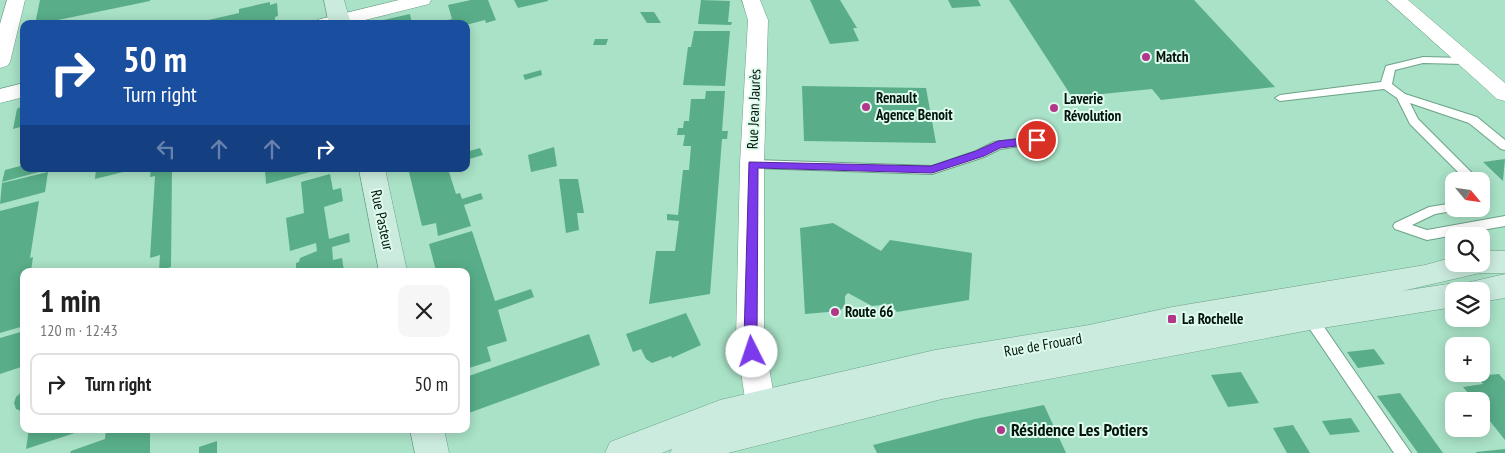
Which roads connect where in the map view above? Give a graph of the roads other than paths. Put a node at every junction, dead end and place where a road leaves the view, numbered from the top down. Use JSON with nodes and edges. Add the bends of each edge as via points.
{"nodes":[{"id":1,"x":16,"y":0,"type":"edge"},
{"id":2,"x":422,"y":0,"type":"edge"},
{"id":3,"x":751,"y":0,"type":"edge"},
{"id":4,"x":1396,"y":0,"type":"edge"},
{"id":5,"x":334,"y":17,"type":"edge"},
{"id":6,"x":1464,"y":61,"type":"junction"},
{"id":7,"x":0,"y":62,"type":"edge"},
{"id":8,"x":1386,"y":85,"type":"junction"},
{"id":9,"x":20,"y":91,"type":"edge"},
{"id":10,"x":1505,"y":94,"type":"edge"},
{"id":11,"x":0,"y":96,"type":"edge"},
{"id":12,"x":1401,"y":96,"type":"junction"},
{"id":13,"x":1280,"y":98,"type":"dead end"},
{"id":14,"x":1037,"y":140,"type":"dead end"},
{"id":15,"x":1505,"y":146,"type":"edge"},
{"id":16,"x":752,"y":164,"type":"junction"},
{"id":17,"x":373,"y":172,"type":"edge"},
{"id":18,"x":1465,"y":172,"type":"edge"},
{"id":19,"x":1445,"y":208,"type":"edge"},
{"id":20,"x":1505,"y":221,"type":"edge"},
{"id":21,"x":1490,"y":262,"type":"edge"},
{"id":22,"x":1505,"y":262,"type":"edge"},
{"id":23,"x":393,"y":268,"type":"edge"},
{"id":24,"x":1445,"y":271,"type":"edge"},
{"id":25,"x":1505,"y":286,"type":"edge"},
{"id":26,"x":1490,"y":289,"type":"edge"},
{"id":27,"x":1445,"y":296,"type":"edge"},
{"id":28,"x":1303,"y":308,"type":"junction"},
{"id":29,"x":762,"y":417,"type":"junction"},
{"id":30,"x":428,"y":433,"type":"edge"},
{"id":31,"x":432,"y":453,"type":"edge"},
{"id":32,"x":622,"y":453,"type":"edge"},
{"id":33,"x":688,"y":453,"type":"edge"},
{"id":34,"x":1403,"y":453,"type":"edge"}],
"edges":[{"from":1,"to":7,"type":"street"},
{"from":2,"to":5,"type":"street"},
{"from":3,"to":16,"type":"street","name":"Rue Jean Jaurès","via":[[758,20]]},
{"from":4,"to":6,"type":"street"},
{"from":6,"to":8,"type":"lane","via":[[1423,60],[1390,68]]},
{"from":6,"to":10,"type":"street"},
{"from":8,"to":12,"type":"lane"},
{"from":8,"to":13,"type":"lane"},
{"from":9,"to":11,"type":"street"},
{"from":12,"to":15,"type":"lane","via":[[1473,120]]},
{"from":12,"to":18,"type":"lane","via":[[1414,121]]},
{"from":14,"to":16,"type":"lane","via":[[998,145],[932,170]]},
{"from":16,"to":29,"type":"street","name":"Rue Jean Jaurès","via":[[750,339]]},
{"from":17,"to":23,"type":"main road","name":"Rue Pasteur"},
{"from":19,"to":20,"type":"lane","via":[[1433,210],[1398,226],[1427,235]]},
{"from":21,"to":22,"type":"main road"},
{"from":24,"to":28,"type":"main road","name":"Rue de Frouard"},
{"from":25,"to":26,"type":"main road"},
{"from":27,"to":28,"type":"main road","name":"Rue de Frouard"},
{"from":28,"to":29,"type":"main road","name":"Rue de Frouard","via":[[942,386]]},
{"from":28,"to":34,"type":"lane"},
{"from":29,"to":32,"type":"main road","name":"Rue de Frouard","via":[[720,415]]},
{"from":29,"to":33,"type":"main road","name":"Rue de Frouard","via":[[726,438]]},
{"from":30,"to":31,"type":"main road"}]}
